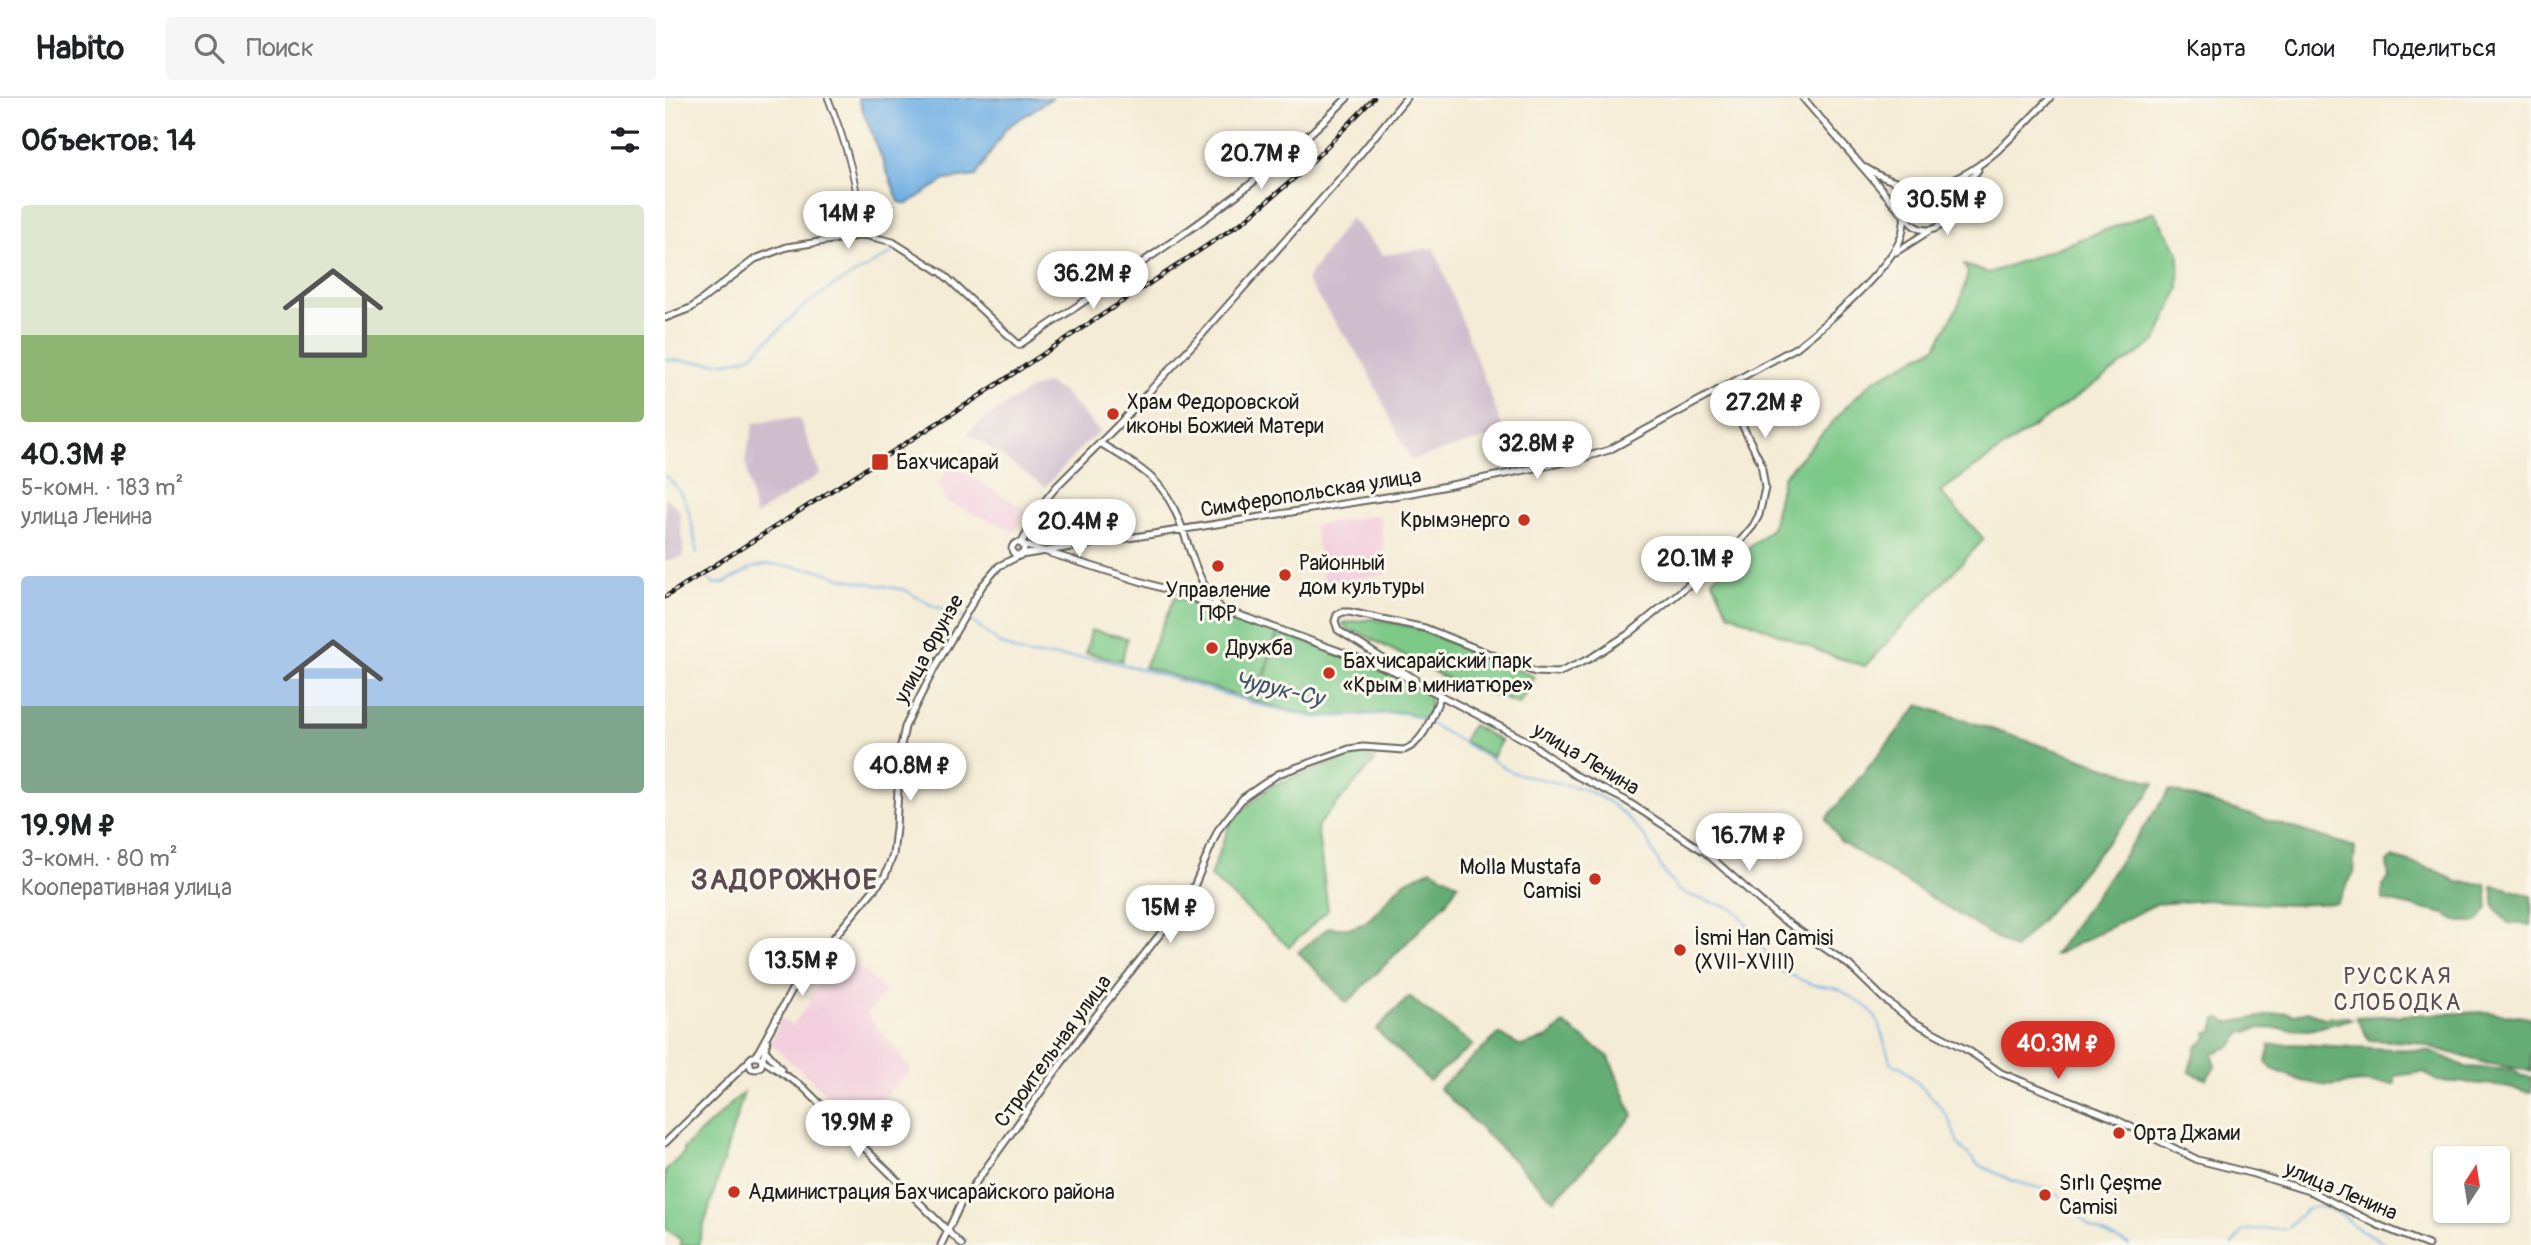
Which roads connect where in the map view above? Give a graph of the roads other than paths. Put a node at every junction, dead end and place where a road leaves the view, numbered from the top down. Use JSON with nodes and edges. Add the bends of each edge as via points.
{"nodes":[{"id":1,"x":828,"y":98,"type":"edge"},
{"id":2,"x":1347,"y":98,"type":"edge"},
{"id":3,"x":1406,"y":98,"type":"edge"},
{"id":4,"x":1803,"y":98,"type":"edge"},
{"id":5,"x":2050,"y":98,"type":"edge"},
{"id":6,"x":1985,"y":162,"type":"junction"},
{"id":7,"x":1865,"y":168,"type":"junction"},
{"id":8,"x":1926,"y":185,"type":"junction"},
{"id":9,"x":1948,"y":213,"type":"junction"},
{"id":10,"x":1906,"y":216,"type":"junction"},
{"id":11,"x":1931,"y":230,"type":"junction"},
{"id":12,"x":864,"y":235,"type":"junction"},
{"id":13,"x":1890,"y":256,"type":"junction"},
{"id":14,"x":665,"y":318,"type":"edge"},
{"id":15,"x":1724,"y":389,"type":"junction"},
{"id":16,"x":1100,"y":443,"type":"junction"},
{"id":17,"x":1181,"y":530,"type":"junction"},
{"id":18,"x":1021,"y":544,"type":"junction"},
{"id":19,"x":1012,"y":548,"type":"junction"},
{"id":20,"x":1048,"y":551,"type":"junction"},
{"id":21,"x":1021,"y":555,"type":"junction"},
{"id":22,"x":999,"y":566,"type":"junction"},
{"id":23,"x":1199,"y":578,"type":"junction"},
{"id":24,"x":1184,"y":595,"type":"junction"},
{"id":25,"x":1220,"y":607,"type":"junction"},
{"id":26,"x":1426,"y":687,"type":"junction"},
{"id":27,"x":1440,"y":697,"type":"junction"},
{"id":28,"x":770,"y":1031,"type":"junction"},
{"id":29,"x":765,"y":1049,"type":"junction"},
{"id":30,"x":759,"y":1061,"type":"junction"},
{"id":31,"x":750,"y":1065,"type":"junction"},
{"id":32,"x":783,"y":1072,"type":"junction"},
{"id":33,"x":665,"y":1143,"type":"edge"},
{"id":34,"x":949,"y":1232,"type":"junction"},
{"id":35,"x":941,"y":1245,"type":"edge"},
{"id":36,"x":962,"y":1245,"type":"edge"},
{"id":37,"x":2428,"y":1245,"type":"edge"}],
"edges":[{"from":1,"to":12,"type":"street","via":[[856,178]]},
{"from":2,"to":12,"type":"main road","via":[[1313,132],[1152,256],[1019,345],[942,273],[893,242]]},
{"from":3,"to":16,"type":"main road","via":[[1258,272]]},
{"from":4,"to":7,"type":"main road"},
{"from":5,"to":6,"type":"main road"},
{"from":6,"to":8,"type":"main road","via":[[1955,181]]},
{"from":6,"to":9,"type":"main road"},
{"from":7,"to":8,"type":"main road","via":[[1896,183]]},
{"from":7,"to":10,"type":"main road"},
{"from":8,"to":9,"type":"main road","via":[[1945,196]]},
{"from":8,"to":10,"type":"main road","via":[[1909,196]]},
{"from":9,"to":11,"type":"main road"},
{"from":10,"to":11,"type":"main road","via":[[1920,229]]},
{"from":10,"to":13,"type":"main road","name":"Симферопольская улица"},
{"from":11,"to":13,"type":"main road","name":"Симферопольская улица"},
{"from":12,"to":14,"type":"main road","via":[[787,247],[755,259],[691,308]]},
{"from":13,"to":15,"type":"main road","name":"Симферопольская улица","via":[[1824,326]]},
{"from":15,"to":17,"type":"main road","name":"Симферопольская улица","via":[[1609,450],[1579,459],[1412,493]]},
{"from":15,"to":26,"type":"main road","via":[[1761,463],[1765,488],[1759,515],[1737,545],[1630,634],[1558,673],[1535,672],[1411,624],[1349,612],[1337,615],[1338,630]]},
{"from":16,"to":17,"type":"main road","via":[[1159,485]]},
{"from":16,"to":18,"type":"main road","via":[[1044,502]]},
{"from":17,"to":20,"type":"main road","name":"Симферопольская улица"},
{"from":17,"to":23,"type":"main road"},
{"from":18,"to":19,"type":"main road"},
{"from":18,"to":20,"type":"main road","name":"улица Ленина"},
{"from":18,"to":21,"type":"main road","via":[[1025,549]]},
{"from":19,"to":21,"type":"main road","via":[[1014,554]]},
{"from":19,"to":22,"type":"main road"},
{"from":20,"to":21,"type":"main road","name":"улица Фрунзе"},
{"from":20,"to":24,"type":"main road","name":"улица Ленина"},
{"from":21,"to":22,"type":"main road","name":"улица Фрунзе"},
{"from":22,"to":28,"type":"main road","name":"улица Фрунзе","via":[[982,586],[905,727],[889,867],[805,970]]},
{"from":23,"to":24,"type":"main road","via":[[1198,592]]},
{"from":23,"to":25,"type":"main road"},
{"from":24,"to":25,"type":"main road","name":"улица Ленина"},
{"from":25,"to":26,"type":"main road","name":"улица Ленина"},
{"from":26,"to":27,"type":"main road","name":"улица Ленина"},
{"from":27,"to":34,"type":"main road","name":"Строительная улица","via":[[1423,736],[1410,748],[1349,749],[1278,774],[1243,798],[1218,830],[1190,896],[1091,1022],[961,1203]]},
{"from":27,"to":37,"type":"main road","name":"улица Ленина","via":[[1529,742],[1573,774],[1625,800],[1705,852],[1775,914],[1849,965],[1912,1021],[2001,1073],[2111,1117],[2198,1160],[2312,1192]]},
{"from":28,"to":29,"type":"main road"},
{"from":28,"to":30,"type":"main road","name":"улица Фрунзе"},
{"from":29,"to":30,"type":"main road"},
{"from":29,"to":32,"type":"main road"},
{"from":30,"to":31,"type":"main road"},
{"from":30,"to":31,"type":"main road","via":[[750,1058]]},
{"from":30,"to":32,"type":"main road"},
{"from":31,"to":33,"type":"main road"},
{"from":32,"to":34,"type":"main road"},
{"from":34,"to":35,"type":"main road","name":"Строительная улица"},
{"from":34,"to":36,"type":"street"}]}
